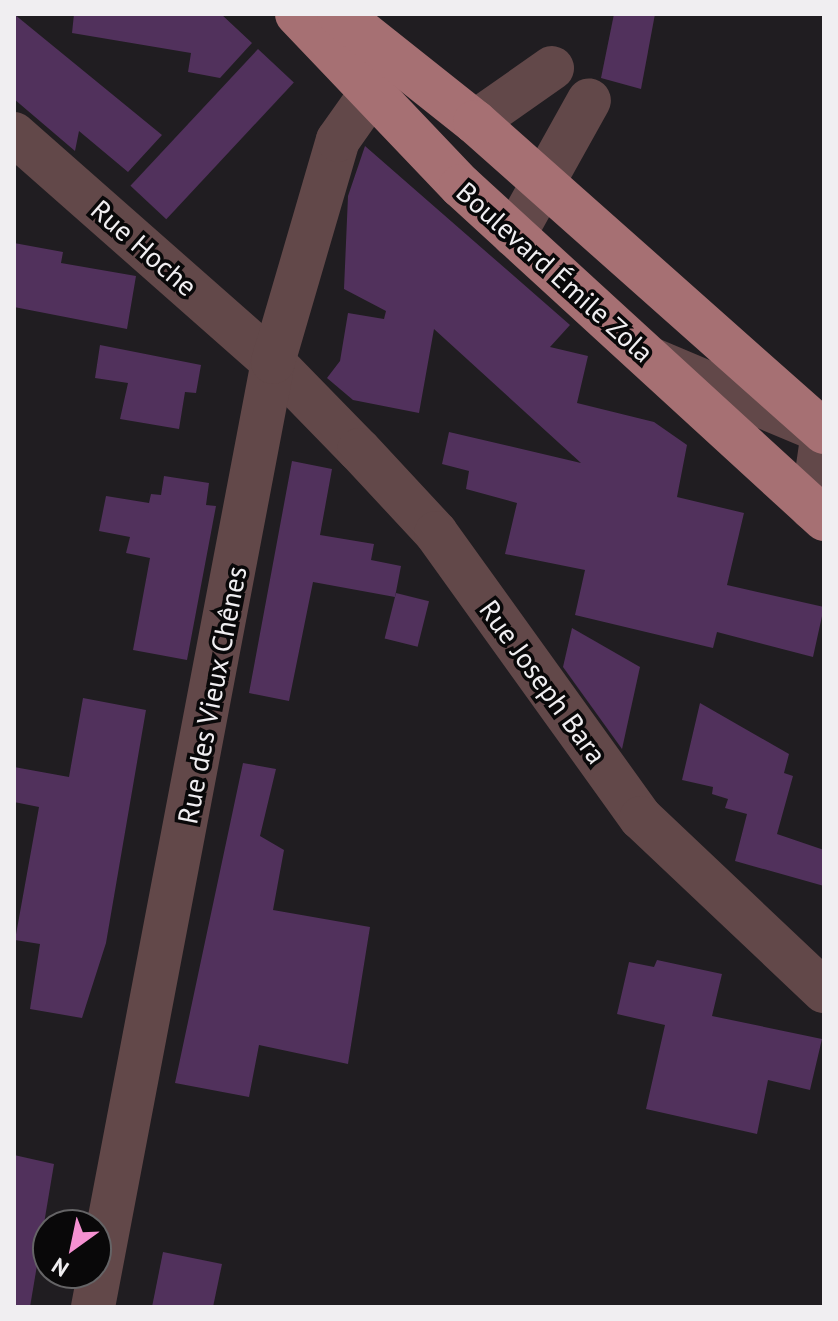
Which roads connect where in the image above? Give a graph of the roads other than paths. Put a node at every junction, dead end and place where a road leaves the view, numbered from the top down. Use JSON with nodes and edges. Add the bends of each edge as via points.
{"nodes":[{"id":1,"x":297,"y":14,"type":"edge"},
{"id":2,"x":339,"y":14,"type":"edge"},
{"id":3,"x":552,"y":68,"type":"dead end"},
{"id":4,"x":369,"y":96,"type":"junction"},
{"id":5,"x":589,"y":100,"type":"dead end"},
{"id":6,"x":475,"y":122,"type":"junction"},
{"id":7,"x":14,"y":134,"type":"edge"},
{"id":8,"x":541,"y":180,"type":"junction"},
{"id":9,"x":514,"y":235,"type":"junction"},
{"id":10,"x":652,"y":359,"type":"junction"},
{"id":11,"x":273,"y":362,"type":"junction"},
{"id":12,"x":824,"y":432,"type":"edge"},
{"id":13,"x":818,"y":514,"type":"edge"},
{"id":14,"x":824,"y":991,"type":"edge"},
{"id":15,"x":93,"y":1307,"type":"edge"}],
"edges":[{"from":1,"to":4,"type":"main road","name":"Boulevard Émile Zola"},
{"from":2,"to":6,"type":"main road","name":"Boulevard Émile Zola"},
{"from":3,"to":6,"type":"street"},
{"from":4,"to":9,"type":"main road","name":"Boulevard Émile Zola"},
{"from":4,"to":11,"type":"street","name":"Rue des Vieux Chênes","via":[[338,140]]},
{"from":5,"to":8,"type":"street"},
{"from":6,"to":8,"type":"main road","name":"Boulevard Émile Zola"},
{"from":7,"to":11,"type":"street","name":"Rue Hoche"},
{"from":8,"to":9,"type":"street"},
{"from":8,"to":12,"type":"main road","name":"Boulevard Émile Zola"},
{"from":9,"to":10,"type":"main road","name":"Boulevard Émile Zola"},
{"from":10,"to":12,"type":"street"},
{"from":10,"to":13,"type":"main road","name":"Boulevard Émile Zola"},
{"from":11,"to":14,"type":"street","name":"Rue Joseph Bara","via":[[436,533],[641,818]]},
{"from":11,"to":15,"type":"street","name":"Rue des Vieux Chênes"},
{"from":12,"to":13,"type":"street"}]}
